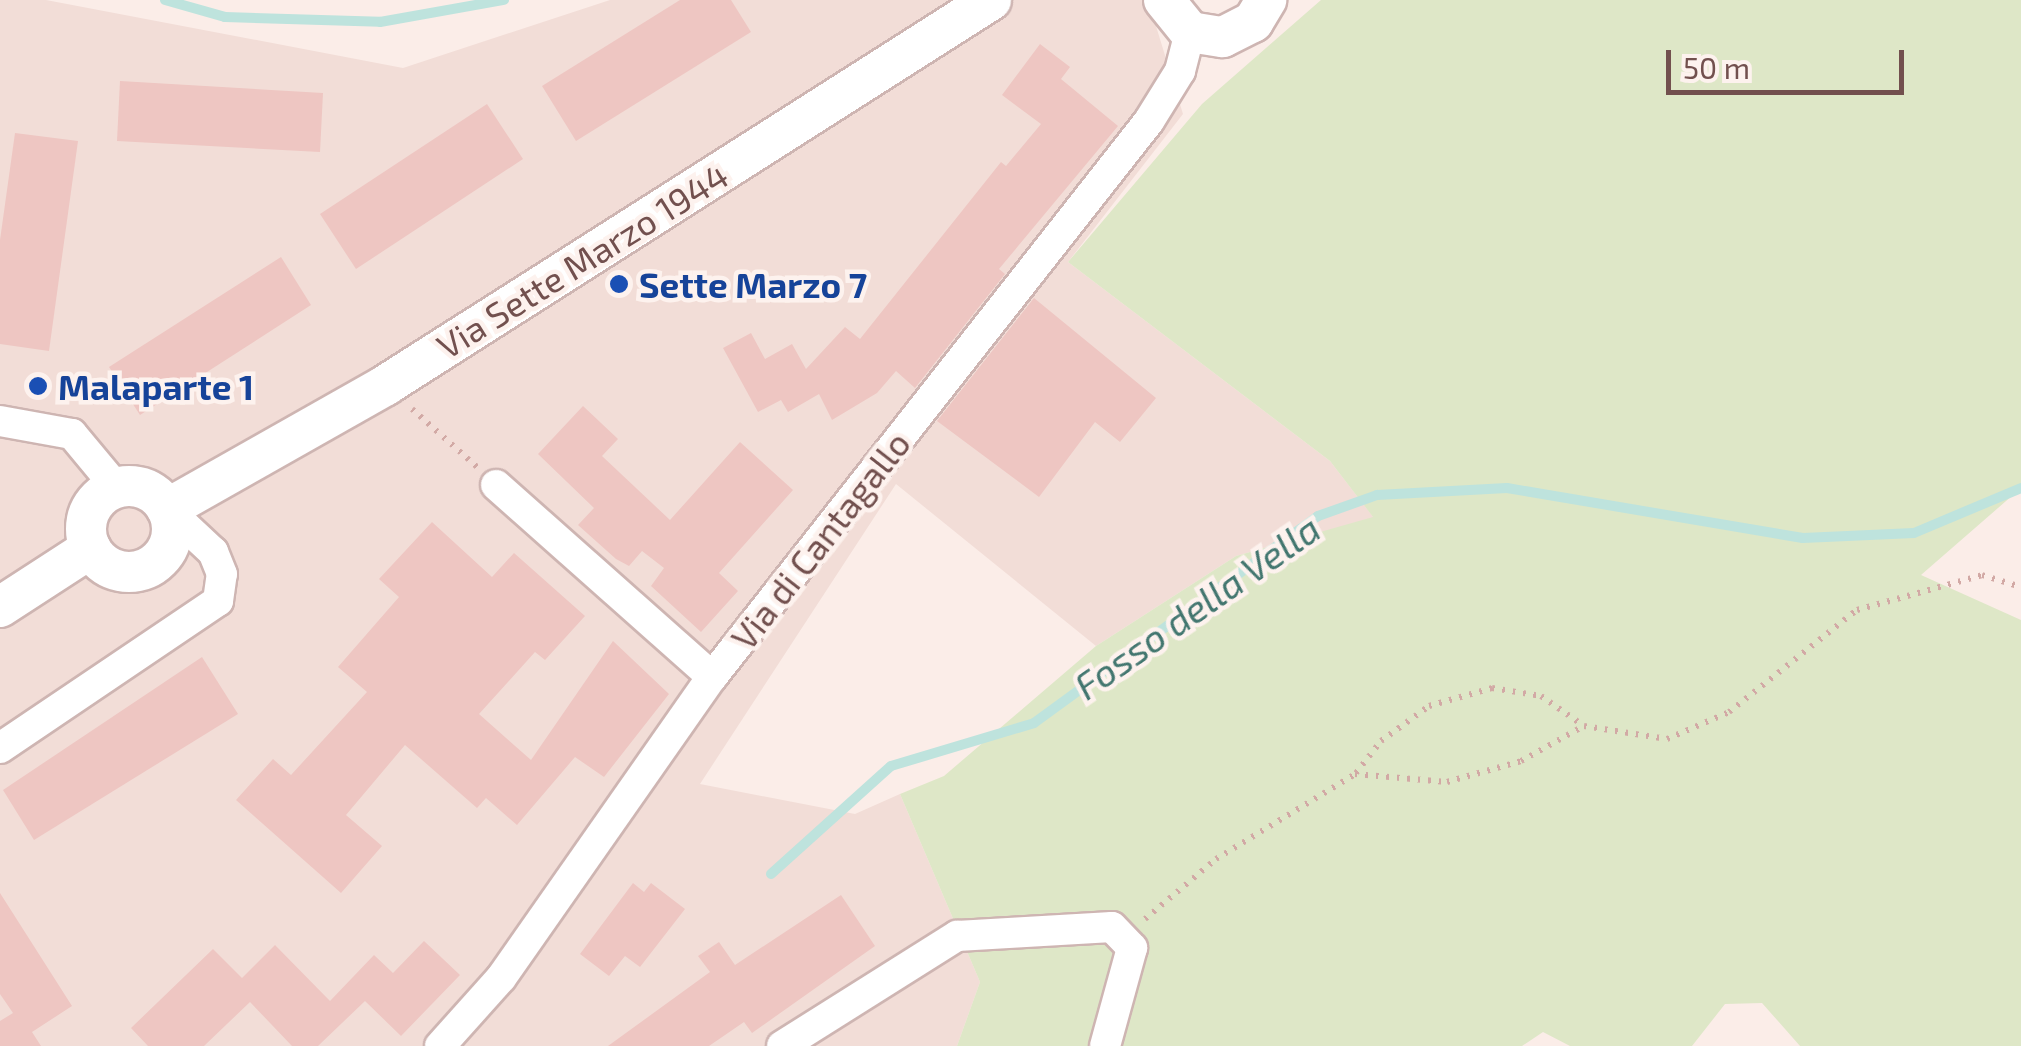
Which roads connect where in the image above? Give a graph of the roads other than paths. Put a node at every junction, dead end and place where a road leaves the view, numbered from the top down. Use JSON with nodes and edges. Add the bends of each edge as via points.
{"nodes":[{"id":1,"x":990,"y":0,"type":"edge"},
{"id":2,"x":1164,"y":0,"type":"edge"},
{"id":3,"x":1288,"y":0,"type":"edge"},
{"id":4,"x":1260,"y":11,"type":"edge"},
{"id":5,"x":1190,"y":32,"type":"junction"},
{"id":6,"x":0,"y":421,"type":"edge"},
{"id":7,"x":496,"y":485,"type":"road end"},
{"id":8,"x":117,"y":488,"type":"junction"},
{"id":9,"x":167,"y":509,"type":"junction"},
{"id":10,"x":90,"y":548,"type":"junction"},
{"id":11,"x":0,"y":607,"type":"edge"},
{"id":12,"x":712,"y":677,"type":"junction"},
{"id":13,"x":0,"y":748,"type":"edge"},
{"id":14,"x":440,"y":1046,"type":"edge"},
{"id":15,"x":782,"y":1046,"type":"edge"},
{"id":16,"x":1105,"y":1046,"type":"edge"}],
"edges":[{"from":1,"to":9,"type":"street","name":"Via Sette Marzo 1944","via":[[386,385]]},
{"from":2,"to":5,"type":"street"},
{"from":3,"to":4,"type":"street"},
{"from":4,"to":5,"type":"street","via":[[1223,37]]},
{"from":5,"to":12,"type":"street","name":"Via di Cantagallo","via":[[1180,71],[1149,121]]},
{"from":6,"to":8,"type":"street","via":[[72,434]]},
{"from":7,"to":12,"type":"street"},
{"from":8,"to":9,"type":"street","via":[[149,491]]},
{"from":8,"to":10,"type":"street","via":[[98,499],[87,518]]},
{"from":9,"to":10,"type":"street","via":[[171,538],[152,565],[121,571]]},
{"from":9,"to":13,"type":"street","via":[[213,552],[222,574],[218,601]]},
{"from":10,"to":11,"type":"street"},
{"from":12,"to":14,"type":"street","name":"Via di Cantagallo","via":[[501,978]]},
{"from":15,"to":16,"type":"street","via":[[957,936],[1112,926],[1132,948]]}]}
